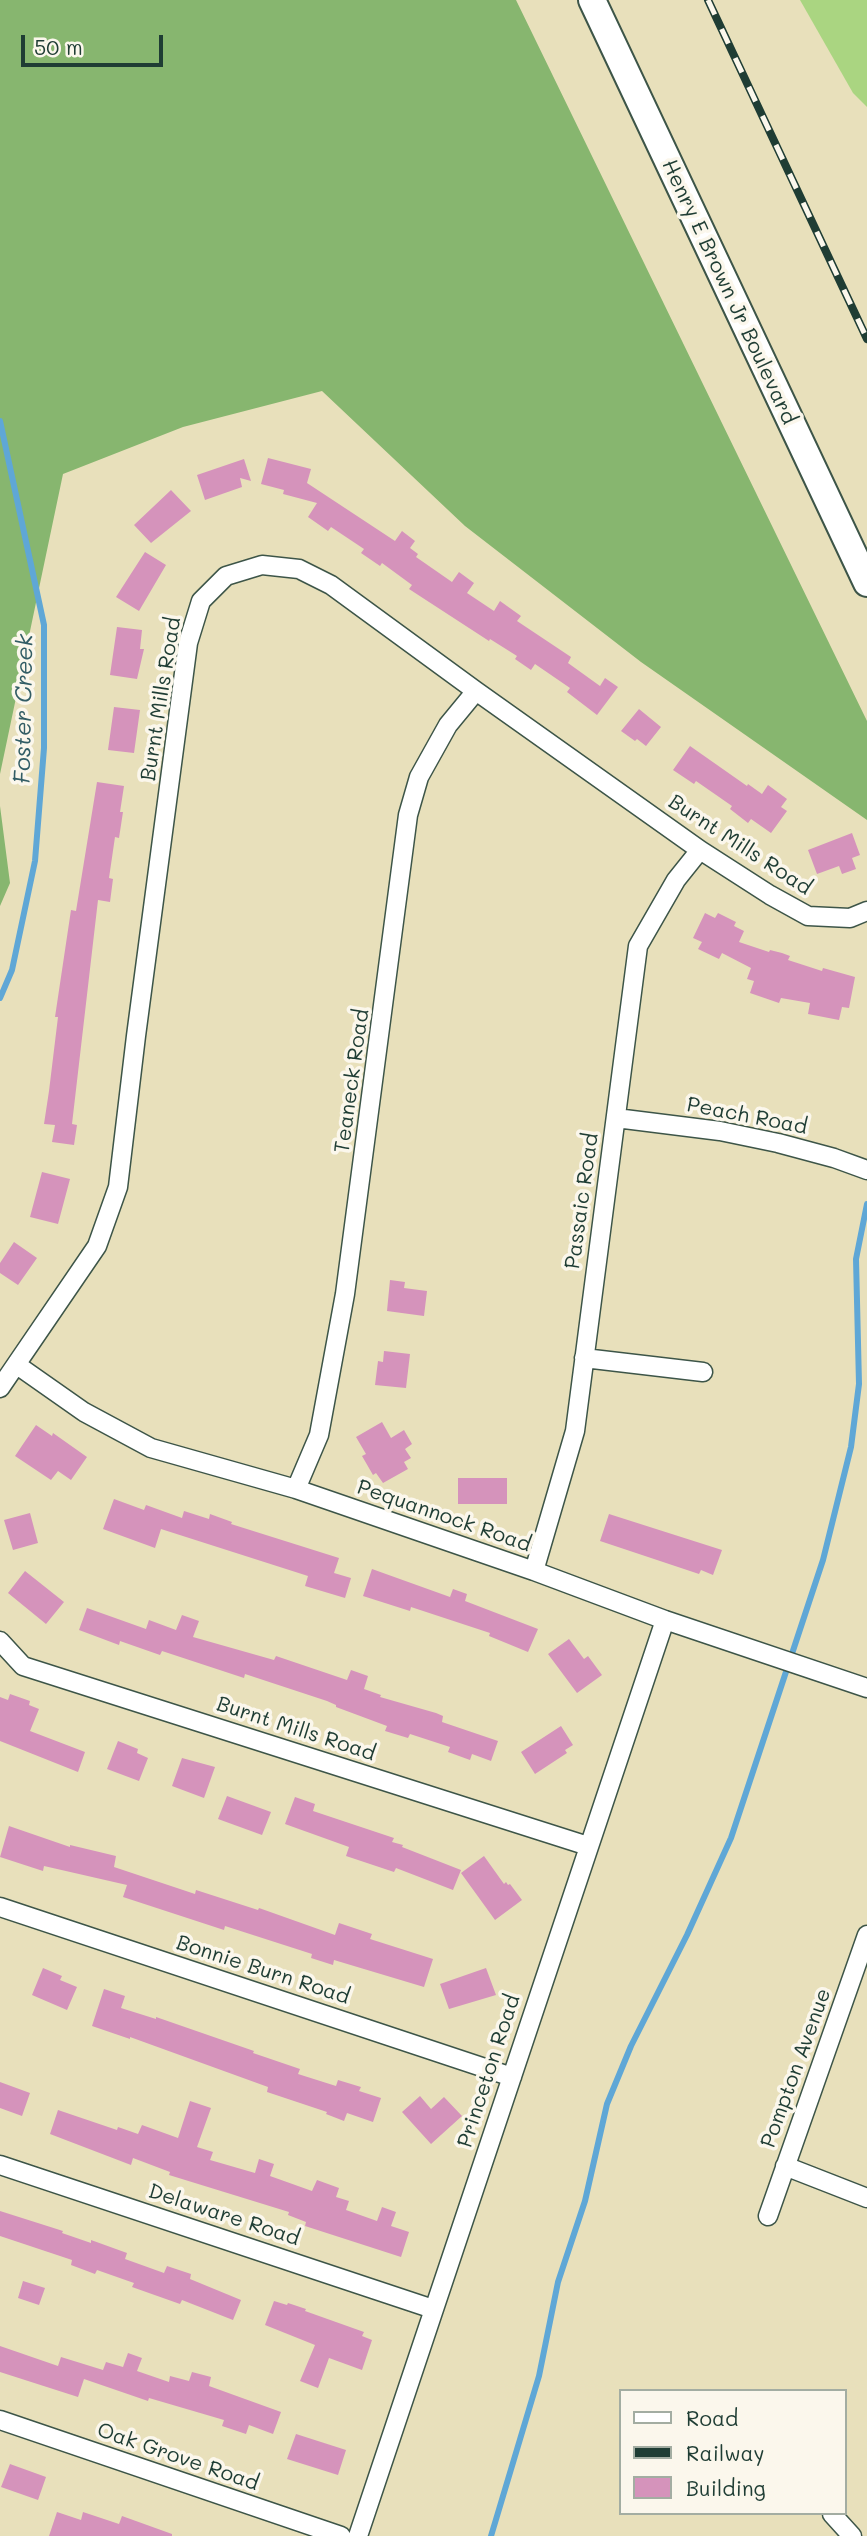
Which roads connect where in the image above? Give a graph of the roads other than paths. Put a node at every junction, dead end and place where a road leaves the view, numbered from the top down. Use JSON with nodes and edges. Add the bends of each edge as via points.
{"nodes":[{"id":1,"x":593,"y":0,"type":"edge"},
{"id":2,"x":867,"y":583,"type":"edge"},
{"id":3,"x":476,"y":691,"type":"junction"},
{"id":4,"x":700,"y":850,"type":"junction"},
{"id":5,"x":867,"y":911,"type":"edge"},
{"id":6,"x":616,"y":1118,"type":"junction"},
{"id":7,"x":867,"y":1170,"type":"edge"},
{"id":8,"x":584,"y":1358,"type":"junction"},
{"id":9,"x":17,"y":1365,"type":"junction"},
{"id":10,"x":703,"y":1372,"type":"dead end"},
{"id":11,"x":0,"y":1388,"type":"edge"},
{"id":12,"x":296,"y":1489,"type":"junction"},
{"id":13,"x":534,"y":1571,"type":"junction"},
{"id":14,"x":665,"y":1620,"type":"junction"},
{"id":15,"x":0,"y":1641,"type":"edge"},
{"id":16,"x":867,"y":1688,"type":"edge"},
{"id":17,"x":588,"y":1846,"type":"junction"},
{"id":18,"x":0,"y":1907,"type":"edge"},
{"id":19,"x":866,"y":1939,"type":"edge"},
{"id":20,"x":512,"y":2077,"type":"junction"},
{"id":21,"x":0,"y":2165,"type":"edge"},
{"id":22,"x":785,"y":2166,"type":"junction"},
{"id":23,"x":867,"y":2198,"type":"edge"},
{"id":24,"x":768,"y":2216,"type":"dead end"},
{"id":25,"x":433,"y":2309,"type":"junction"},
{"id":26,"x":0,"y":2420,"type":"edge"},
{"id":27,"x":833,"y":2515,"type":"edge"},
{"id":28,"x":341,"y":2536,"type":"edge"},
{"id":29,"x":358,"y":2536,"type":"edge"},
{"id":30,"x":852,"y":2536,"type":"edge"}],
"edges":[{"from":1,"to":2,"type":"main road","name":"Henry E Brown Jr Boulevard"},
{"from":3,"to":4,"type":"street","name":"Burnt Mills Road"},
{"from":3,"to":9,"type":"street","name":"Burnt Mills Road","via":[[331,584],[299,569],[262,565],[226,576],[201,601],[188,643],[118,1187],[97,1246]]},
{"from":3,"to":12,"type":"street","name":"Teaneck Road","via":[[448,725],[419,777],[408,815],[345,1294],[319,1435]]},
{"from":4,"to":5,"type":"street","name":"Burnt Mills Road","via":[[808,916],[850,918]]},
{"from":4,"to":6,"type":"street","name":"Passaic Road","via":[[676,880],[638,946]]},
{"from":6,"to":7,"type":"street","name":"Peach Road","via":[[778,1143]]},
{"from":6,"to":8,"type":"street","name":"Passaic Road"},
{"from":8,"to":10,"type":"street"},
{"from":8,"to":13,"type":"street","name":"Passaic Road","via":[[575,1431]]},
{"from":9,"to":11,"type":"street","name":"Burnt Mills Road"},
{"from":9,"to":12,"type":"street","name":"Pequannock Road","via":[[84,1412],[151,1448]]},
{"from":12,"to":13,"type":"street","name":"Pequannock Road"},
{"from":13,"to":14,"type":"street","name":"Pequannock Road"},
{"from":14,"to":16,"type":"street","name":"Pequannock Road"},
{"from":14,"to":17,"type":"street","name":"Princeton Road"},
{"from":15,"to":17,"type":"street","name":"Burnt Mills Road","via":[[23,1666]]},
{"from":17,"to":20,"type":"street","name":"Princeton Road"},
{"from":18,"to":20,"type":"street","name":"Bonnie Burn Road"},
{"from":19,"to":22,"type":"street","name":"Pompton Avenue"},
{"from":20,"to":25,"type":"street","name":"Princeton Road"},
{"from":21,"to":25,"type":"street","name":"Delaware Road"},
{"from":22,"to":23,"type":"street"},
{"from":22,"to":24,"type":"street","name":"Pompton Avenue"},
{"from":25,"to":29,"type":"street","name":"Princeton Road"},
{"from":26,"to":28,"type":"street","name":"Oak Grove Road"},
{"from":27,"to":30,"type":"street"}]}
